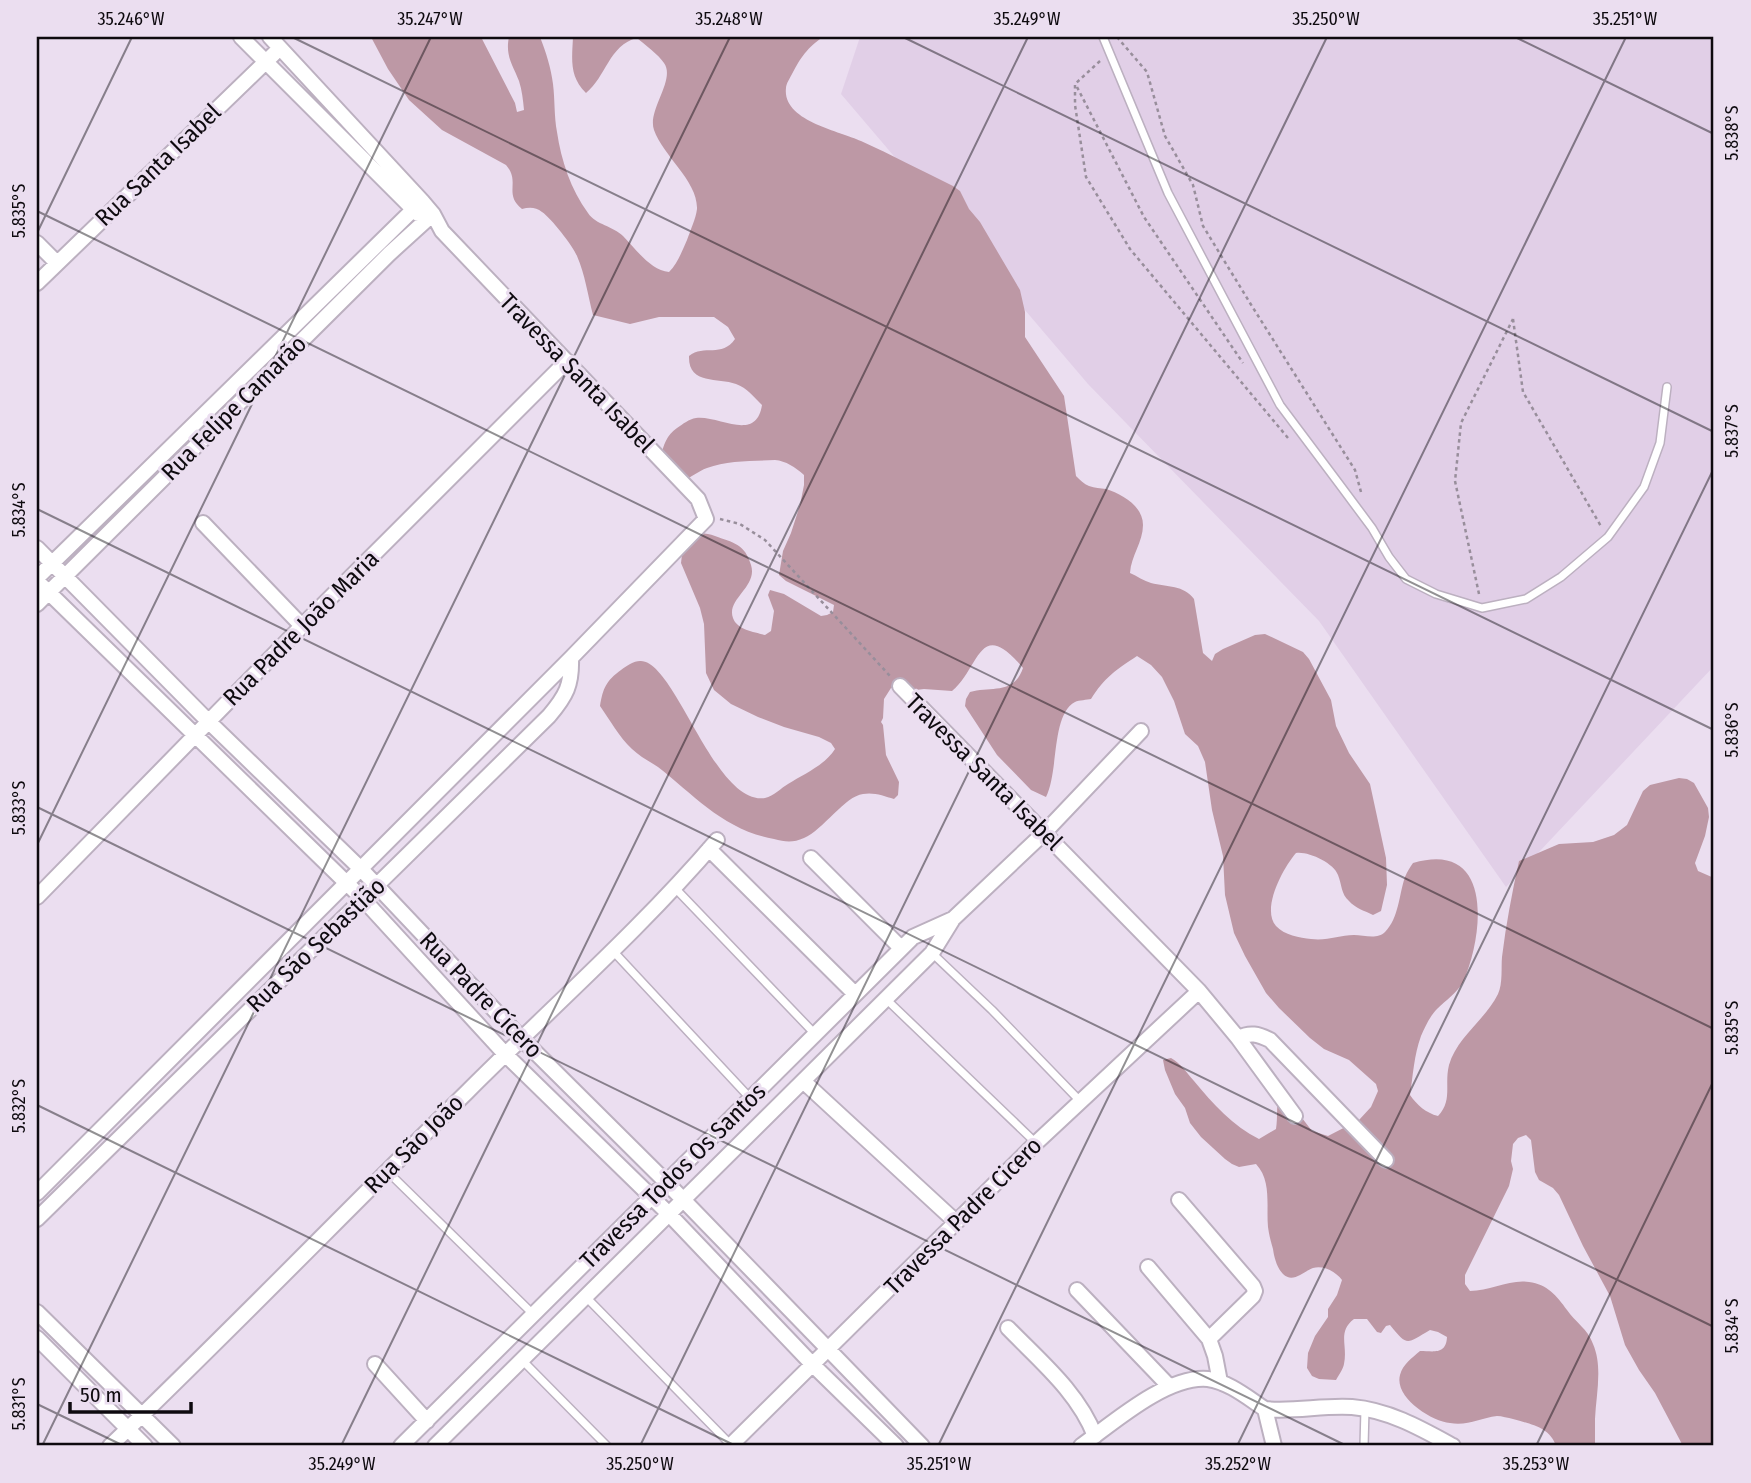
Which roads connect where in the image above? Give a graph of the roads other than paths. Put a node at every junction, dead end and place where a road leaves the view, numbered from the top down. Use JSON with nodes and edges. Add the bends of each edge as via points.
{"nodes":[{"id":1,"x":242,"y":37,"type":"edge"},
{"id":2,"x":1103,"y":37,"type":"edge"},
{"id":3,"x":275,"y":42,"type":"edge"},
{"id":4,"x":265,"y":62,"type":"junction"},
{"id":5,"x":418,"y":205,"type":"junction"},
{"id":6,"x":429,"y":218,"type":"junction"},
{"id":7,"x":37,"y":243,"type":"edge"},
{"id":8,"x":57,"y":263,"type":"junction"},
{"id":9,"x":37,"y":283,"type":"edge"},
{"id":10,"x":567,"y":361,"type":"junction"},
{"id":11,"x":1667,"y":387,"type":"dead end"},
{"id":12,"x":713,"y":519,"type":"joint"},
{"id":13,"x":203,"y":523,"type":"dead end"},
{"id":14,"x":37,"y":548,"type":"edge"},
{"id":15,"x":52,"y":563,"type":"junction"},
{"id":16,"x":65,"y":576,"type":"junction"},
{"id":17,"x":37,"y":579,"type":"edge"},
{"id":18,"x":48,"y":592,"type":"junction"},
{"id":19,"x":37,"y":604,"type":"edge"},
{"id":20,"x":302,"y":626,"type":"junction"},
{"id":21,"x":571,"y":658,"type":"junction"},
{"id":22,"x":900,"y":686,"type":"road end"},
{"id":23,"x":208,"y":721,"type":"junction"},
{"id":24,"x":1141,"y":731,"type":"dead end"},
{"id":25,"x":195,"y":735,"type":"junction"},
{"id":26,"x":1044,"y":833,"type":"junction"},
{"id":27,"x":811,"y":859,"type":"dead end"},
{"id":28,"x":361,"y":869,"type":"junction"},
{"id":29,"x":346,"y":883,"type":"junction"},
{"id":30,"x":377,"y":885,"type":"junction"},
{"id":31,"x":675,"y":888,"type":"junction"},
{"id":32,"x":37,"y":897,"type":"edge"},
{"id":33,"x":363,"y":899,"type":"junction"},
{"id":34,"x":953,"y":919,"type":"junction"},
{"id":35,"x":901,"y":948,"type":"junction"},
{"id":36,"x":613,"y":951,"type":"junction"},
{"id":37,"x":932,"y":953,"type":"junction"},
{"id":38,"x":869,"y":980,"type":"junction"},
{"id":39,"x":1199,"y":991,"type":"junction"},
{"id":40,"x":855,"y":994,"type":"junction"},
{"id":41,"x":886,"y":999,"type":"junction"},
{"id":42,"x":816,"y":1034,"type":"junction"},
{"id":43,"x":522,"y":1038,"type":"junction"},
{"id":44,"x":1238,"y":1038,"type":"junction"},
{"id":45,"x":506,"y":1054,"type":"junction"},
{"id":46,"x":175,"y":1055,"type":"junction"},
{"id":47,"x":190,"y":1069,"type":"junction"},
{"id":48,"x":803,"y":1081,"type":"junction"},
{"id":49,"x":751,"y":1098,"type":"junction"},
{"id":50,"x":1081,"y":1102,"type":"junction"},
{"id":51,"x":1296,"y":1116,"type":"dead end"},
{"id":52,"x":1036,"y":1143,"type":"junction"},
{"id":53,"x":1386,"y":1160,"type":"dead end"},
{"id":54,"x":387,"y":1171,"type":"junction"},
{"id":55,"x":666,"y":1182,"type":"junction"},
{"id":56,"x":37,"y":1194,"type":"edge"},
{"id":57,"x":651,"y":1197,"type":"junction"},
{"id":58,"x":684,"y":1200,"type":"junction"},
{"id":59,"x":1179,"y":1200,"type":"dead end"},
{"id":60,"x":669,"y":1214,"type":"junction"},
{"id":61,"x":37,"y":1219,"type":"edge"},
{"id":62,"x":956,"y":1222,"type":"junction"},
{"id":63,"x":1148,"y":1267,"type":"dead end"},
{"id":64,"x":1077,"y":1290,"type":"dead end"},
{"id":65,"x":586,"y":1297,"type":"junction"},
{"id":66,"x":37,"y":1312,"type":"edge"},
{"id":67,"x":533,"y":1315,"type":"junction"},
{"id":68,"x":1008,"y":1328,"type":"dead end"},
{"id":69,"x":37,"y":1338,"type":"edge"},
{"id":70,"x":1209,"y":1339,"type":"junction"},
{"id":71,"x":828,"y":1350,"type":"junction"},
{"id":72,"x":522,"y":1360,"type":"junction"},
{"id":73,"x":376,"y":1364,"type":"dead end"},
{"id":74,"x":813,"y":1365,"type":"junction"},
{"id":75,"x":1220,"y":1382,"type":"junction"},
{"id":76,"x":1169,"y":1386,"type":"junction"},
{"id":77,"x":458,"y":1390,"type":"junction"},
{"id":78,"x":476,"y":1406,"type":"junction"},
{"id":79,"x":1265,"y":1409,"type":"junction"},
{"id":80,"x":1364,"y":1409,"type":"junction"},
{"id":81,"x":142,"y":1415,"type":"junction"},
{"id":82,"x":427,"y":1421,"type":"junction"},
{"id":83,"x":128,"y":1429,"type":"junction"},
{"id":84,"x":1095,"y":1436,"type":"junction"},
{"id":85,"x":110,"y":1446,"type":"edge"},
{"id":86,"x":145,"y":1446,"type":"edge"},
{"id":87,"x":173,"y":1446,"type":"edge"},
{"id":88,"x":401,"y":1446,"type":"edge"},
{"id":89,"x":435,"y":1446,"type":"edge"},
{"id":90,"x":607,"y":1446,"type":"edge"},
{"id":91,"x":731,"y":1446,"type":"edge"},
{"id":92,"x":896,"y":1446,"type":"edge"},
{"id":93,"x":922,"y":1446,"type":"edge"},
{"id":94,"x":1081,"y":1446,"type":"edge"},
{"id":95,"x":1273,"y":1446,"type":"edge"},
{"id":96,"x":1364,"y":1446,"type":"edge"},
{"id":97,"x":1453,"y":1446,"type":"edge"}],
"edges":[{"from":1,"to":4,"type":"street","name":"Travessa Santa Isabel"},
{"from":2,"to":11,"type":"lane","via":[[1168,193],[1280,405],[1406,579],[1482,608],[1526,599],[1561,577],[1608,537],[1644,487],[1660,443]]},
{"from":3,"to":4,"type":"street","name":"Rua Santa Isabel"},
{"from":3,"to":5,"type":"street","name":"Travessa Santa Isabel"},
{"from":4,"to":5,"type":"street","name":"Travessa Santa Isabel"},
{"from":4,"to":8,"type":"street","name":"Rua Santa Isabel"},
{"from":5,"to":6,"type":"street","name":"Travessa Santa Isabel"},
{"from":5,"to":15,"type":"street","name":"Rua Felipe Camarão"},
{"from":6,"to":10,"type":"street","name":"Travessa Santa Isabel"},
{"from":6,"to":16,"type":"street","name":"Rua Felipe Camarão"},
{"from":7,"to":8,"type":"street"},
{"from":8,"to":9,"type":"street","name":"Rua Santa Isabel"},
{"from":10,"to":12,"type":"street","name":"Travessa Santa Isabel"},
{"from":10,"to":20,"type":"street","name":"Rua Padre João Maria"},
{"from":12,"to":21,"type":"street","name":"Rua São Sebastião"},
{"from":13,"to":20,"type":"street"},
{"from":14,"to":15,"type":"street","name":"Rua Padre Cícero"},
{"from":15,"to":16,"type":"street","name":"Rua Padre Cícero"},
{"from":15,"to":17,"type":"street","name":"Rua Felipe Camarão"},
{"from":16,"to":18,"type":"street","name":"Rua Felipe Camarão"},
{"from":16,"to":23,"type":"street","name":"Rua Padre Cícero"},
{"from":17,"to":18,"type":"street","name":"Rua Padre Cícero"},
{"from":18,"to":19,"type":"street","name":"Rua Felipe Camarão"},
{"from":18,"to":25,"type":"street","name":"Rua Padre Cícero"},
{"from":20,"to":23,"type":"street","name":"Rua Padre João Maria"},
{"from":21,"to":28,"type":"street","name":"Rua São Sebastião"},
{"from":21,"to":30,"type":"street","name":"Rua São Sebastião","via":[[566,694],[549,716]]},
{"from":22,"to":26,"type":"street","name":"Travessa Santa Isabel"},
{"from":23,"to":25,"type":"street","name":"Rua Padre João Maria"},
{"from":23,"to":28,"type":"street","name":"Rua Padre Cícero"},
{"from":24,"to":26,"type":"street","name":"Travessa Todos Os Santos"},
{"from":25,"to":29,"type":"street","name":"Rua Padre Cícero"},
{"from":25,"to":32,"type":"street","name":"Rua Padre João Maria"},
{"from":26,"to":34,"type":"street","name":"Travessa Todos Os Santos"},
{"from":26,"to":39,"type":"street","name":"Travessa Santa Isabel"},
{"from":27,"to":35,"type":"street"},
{"from":28,"to":29,"type":"street","name":"Rua São Sebastião"},
{"from":28,"to":30,"type":"street","name":"Rua Padre Cícero"},
{"from":29,"to":33,"type":"street","name":"Rua Padre Cícero"},
{"from":29,"to":46,"type":"street","name":"Rua São Sebastião"},
{"from":30,"to":33,"type":"street","name":"Rua São Sebastião"},
{"from":30,"to":43,"type":"street","name":"Rua Padre Cícero"},
{"from":31,"to":36,"type":"street","name":"Rua São João"},
{"from":31,"to":40,"type":"street","name":"Rua São João","via":[[713,844]]},
{"from":31,"to":42,"type":"lane"},
{"from":33,"to":45,"type":"street","name":"Rua Padre Cícero"},
{"from":33,"to":47,"type":"street","name":"Rua São Sebastião"},
{"from":34,"to":35,"type":"street","name":"Travessa Todos Os Santos","via":[[913,937]]},
{"from":34,"to":37,"type":"street","name":"Travessa Todos Os Santos"},
{"from":35,"to":38,"type":"street","name":"Travessa Todos Os Santos"},
{"from":36,"to":43,"type":"street","name":"Rua São João"},
{"from":36,"to":49,"type":"lane"},
{"from":37,"to":41,"type":"street","name":"Travessa Todos Os Santos"},
{"from":37,"to":50,"type":"lane"},
{"from":38,"to":40,"type":"street","name":"Travessa Todos Os Santos"},
{"from":38,"to":41,"type":"street"},
{"from":39,"to":44,"type":"street","name":"Travessa Santa Isabel"},
{"from":39,"to":50,"type":"street","name":"Travessa Padre Cicero"},
{"from":40,"to":42,"type":"street","name":"Travessa Todos Os Santos"},
{"from":41,"to":48,"type":"street","name":"Travessa Todos Os Santos"},
{"from":41,"to":52,"type":"lane"},
{"from":42,"to":49,"type":"street","name":"Travessa Todos Os Santos"},
{"from":43,"to":45,"type":"street","name":"Rua São João"},
{"from":43,"to":55,"type":"street","name":"Rua Padre Cícero"},
{"from":44,"to":51,"type":"street","name":"Travessa Santa Isabel"},
{"from":44,"to":53,"type":"street","via":[[1252,1034],[1270,1040]]},
{"from":45,"to":54,"type":"street","name":"Rua São João"},
{"from":45,"to":57,"type":"street","name":"Rua Padre Cícero"},
{"from":46,"to":47,"type":"street"},
{"from":46,"to":56,"type":"street","name":"Rua São Sebastião"},
{"from":47,"to":61,"type":"street","name":"Rua São Sebastião"},
{"from":48,"to":58,"type":"street","name":"Travessa Todos Os Santos"},
{"from":48,"to":62,"type":"street"},
{"from":49,"to":55,"type":"street","name":"Travessa Todos Os Santos"},
{"from":50,"to":52,"type":"street","name":"Travessa Padre Cicero"},
{"from":52,"to":62,"type":"street","name":"Travessa Padre Cicero"},
{"from":54,"to":67,"type":"lane"},
{"from":54,"to":81,"type":"street","name":"Rua São João"},
{"from":55,"to":57,"type":"street","name":"Travessa Todos Os Santos"},
{"from":55,"to":58,"type":"street","name":"Rua Padre Cícero"},
{"from":57,"to":60,"type":"street","name":"Rua Padre Cícero"},
{"from":57,"to":67,"type":"street","name":"Travessa Todos Os Santos"},
{"from":58,"to":60,"type":"street","name":"Travessa Todos Os Santos"},
{"from":58,"to":71,"type":"street","name":"Rua Padre Cícero"},
{"from":59,"to":70,"type":"street","via":[[1255,1289]]},
{"from":60,"to":65,"type":"street","name":"Travessa Todos Os Santos"},
{"from":60,"to":74,"type":"street","name":"Rua Padre Cícero"},
{"from":62,"to":71,"type":"street","name":"Travessa Padre Cicero"},
{"from":63,"to":70,"type":"street"},
{"from":64,"to":76,"type":"street"},
{"from":65,"to":72,"type":"street","name":"Travessa Todos Os Santos"},
{"from":65,"to":91,"type":"lane"},
{"from":66,"to":81,"type":"street"},
{"from":67,"to":77,"type":"street","name":"Travessa Todos Os Santos"},
{"from":68,"to":84,"type":"street","via":[[1073,1395]]},
{"from":69,"to":83,"type":"street"},
{"from":70,"to":75,"type":"street"},
{"from":71,"to":74,"type":"street","name":"Travessa Padre Cicero"},
{"from":71,"to":93,"type":"street","name":"Rua Padre Cícero"},
{"from":72,"to":78,"type":"street","name":"Travessa Todos Os Santos"},
{"from":72,"to":90,"type":"lane"},
{"from":73,"to":82,"type":"street"},
{"from":74,"to":91,"type":"street","name":"Travessa Padre Cicero"},
{"from":74,"to":92,"type":"street","name":"Rua Padre Cícero"},
{"from":75,"to":76,"type":"street","via":[[1193,1379]]},
{"from":75,"to":79,"type":"street"},
{"from":76,"to":84,"type":"street"},
{"from":77,"to":78,"type":"street"},
{"from":77,"to":82,"type":"street","name":"Travessa Todos Os Santos"},
{"from":78,"to":89,"type":"street","name":"Travessa Todos Os Santos"},
{"from":79,"to":80,"type":"street"},
{"from":79,"to":95,"type":"street"},
{"from":80,"to":96,"type":"lane"},
{"from":80,"to":97,"type":"street","via":[[1395,1417]]},
{"from":81,"to":83,"type":"street","name":"Rua São João"},
{"from":81,"to":87,"type":"street"},
{"from":82,"to":88,"type":"street","name":"Travessa Todos Os Santos"},
{"from":83,"to":85,"type":"street","name":"Rua São João"},
{"from":83,"to":86,"type":"street"},
{"from":84,"to":94,"type":"street"}]}
